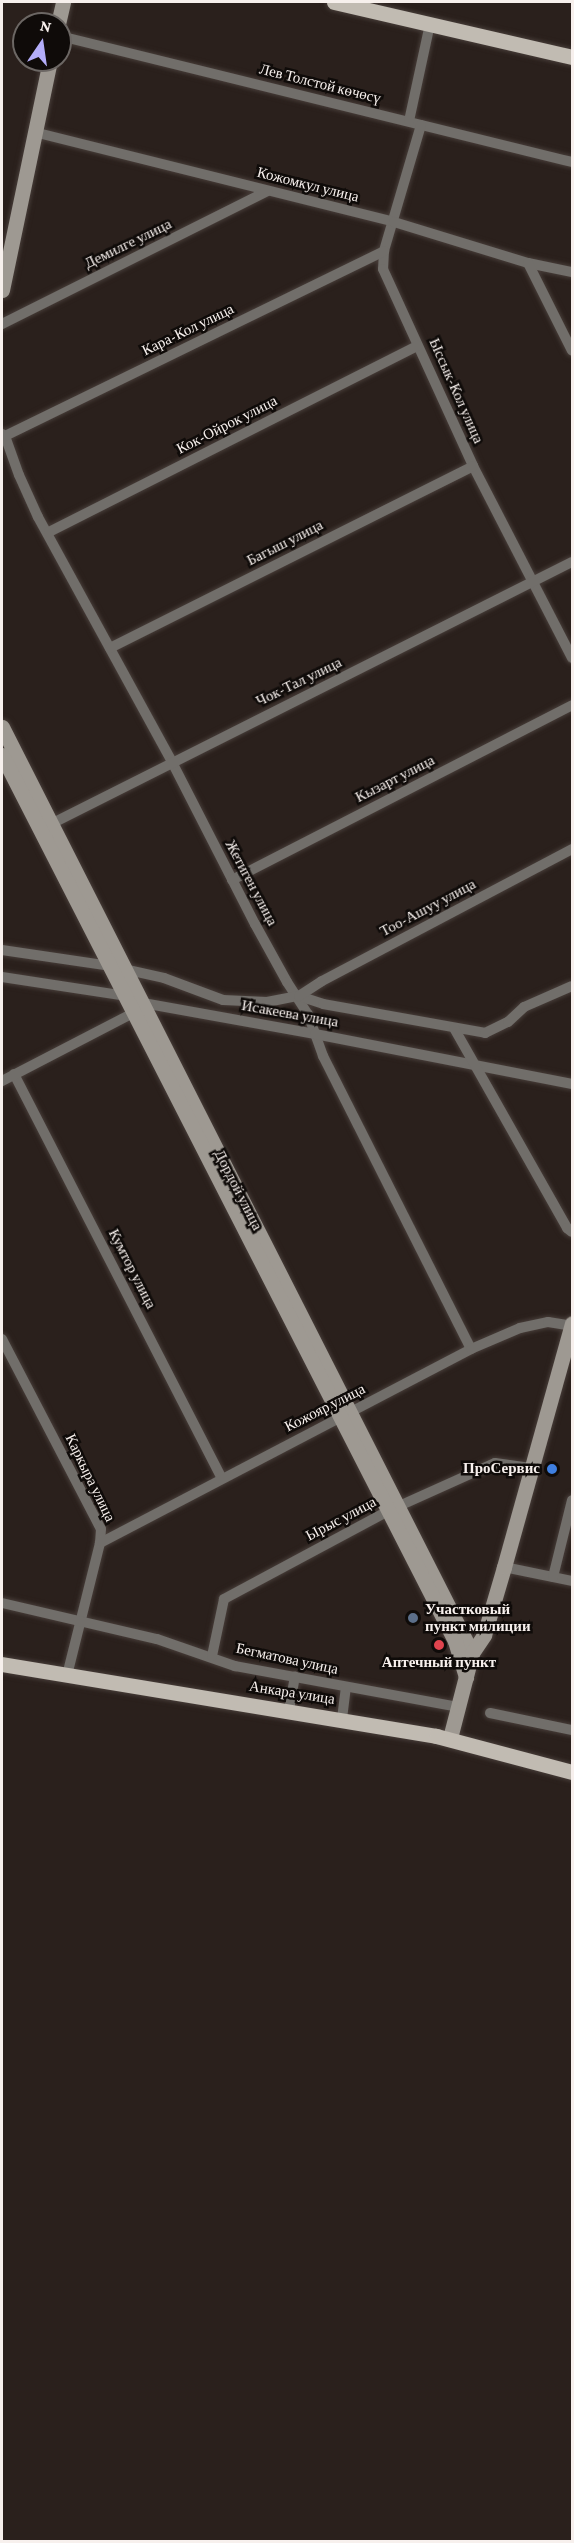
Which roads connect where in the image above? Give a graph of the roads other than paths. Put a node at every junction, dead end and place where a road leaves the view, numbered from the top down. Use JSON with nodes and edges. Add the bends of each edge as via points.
{"nodes":[{"id":1,"x":334,"y":2,"type":"edge"},
{"id":2,"x":430,"y":24,"type":"junction"},
{"id":3,"x":72,"y":39,"type":"edge"},
{"id":4,"x":573,"y":57,"type":"edge"},
{"id":5,"x":47,"y":72,"type":"edge"},
{"id":6,"x":409,"y":121,"type":"junction"},
{"id":7,"x":421,"y":125,"type":"junction"},
{"id":8,"x":34,"y":132,"type":"junction"},
{"id":9,"x":573,"y":162,"type":"edge"},
{"id":10,"x":268,"y":191,"type":"junction"},
{"id":11,"x":394,"y":222,"type":"junction"},
{"id":12,"x":384,"y":251,"type":"junction"},
{"id":13,"x":528,"y":262,"type":"junction"},
{"id":14,"x":573,"y":272,"type":"edge"},
{"id":15,"x":2,"y":290,"type":"edge"},
{"id":16,"x":2,"y":324,"type":"edge"},
{"id":17,"x":418,"y":346,"type":"junction"},
{"id":18,"x":573,"y":351,"type":"edge"},
{"id":19,"x":3,"y":435,"type":"edge"},
{"id":20,"x":473,"y":466,"type":"junction"},
{"id":21,"x":49,"y":532,"type":"junction"},
{"id":22,"x":573,"y":562,"type":"edge"},
{"id":23,"x":533,"y":582,"type":"junction"},
{"id":24,"x":110,"y":648,"type":"junction"},
{"id":25,"x":573,"y":658,"type":"edge"},
{"id":26,"x":573,"y":705,"type":"edge"},
{"id":27,"x":2,"y":727,"type":"edge"},
{"id":28,"x":2,"y":755,"type":"edge"},
{"id":29,"x":172,"y":762,"type":"junction"},
{"id":30,"x":45,"y":827,"type":"junction"},
{"id":31,"x":573,"y":849,"type":"edge"},
{"id":32,"x":232,"y":880,"type":"junction"},
{"id":33,"x":2,"y":950,"type":"edge"},
{"id":34,"x":110,"y":966,"type":"junction"},
{"id":35,"x":126,"y":970,"type":"junction"},
{"id":36,"x":2,"y":977,"type":"edge"},
{"id":37,"x":573,"y":986,"type":"edge"},
{"id":38,"x":126,"y":996,"type":"junction"},
{"id":39,"x":299,"y":996,"type":"junction"},
{"id":40,"x":138,"y":1008,"type":"junction"},
{"id":41,"x":454,"y":1028,"type":"junction"},
{"id":42,"x":315,"y":1034,"type":"junction"},
{"id":43,"x":477,"y":1065,"type":"junction"},
{"id":44,"x":14,"y":1074,"type":"junction"},
{"id":45,"x":2,"y":1081,"type":"edge"},
{"id":46,"x":573,"y":1084,"type":"edge"},
{"id":47,"x":573,"y":1232,"type":"edge"},
{"id":48,"x":572,"y":1324,"type":"edge"},
{"id":49,"x":2,"y":1339,"type":"edge"},
{"id":50,"x":471,"y":1348,"type":"junction"},
{"id":51,"x":346,"y":1414,"type":"junction"},
{"id":52,"x":531,"y":1468,"type":"junction"},
{"id":53,"x":222,"y":1478,"type":"junction"},
{"id":54,"x":573,"y":1500,"type":"edge"},
{"id":55,"x":394,"y":1508,"type":"junction"},
{"id":56,"x":100,"y":1543,"type":"junction"},
{"id":57,"x":504,"y":1567,"type":"junction"},
{"id":58,"x":553,"y":1577,"type":"junction"},
{"id":59,"x":573,"y":1581,"type":"edge"},
{"id":60,"x":2,"y":1603,"type":"edge"},
{"id":61,"x":80,"y":1619,"type":"junction"},
{"id":62,"x":473,"y":1644,"type":"junction"},
{"id":63,"x":212,"y":1656,"type":"junction"},
{"id":64,"x":2,"y":1664,"type":"edge"},
{"id":65,"x":67,"y":1675,"type":"junction"},
{"id":66,"x":295,"y":1677,"type":"junction"},
{"id":67,"x":466,"y":1677,"type":"junction"},
{"id":68,"x":346,"y":1687,"type":"junction"},
{"id":69,"x":458,"y":1707,"type":"junction"},
{"id":70,"x":289,"y":1710,"type":"junction"},
{"id":71,"x":490,"y":1713,"type":"dead end"},
{"id":72,"x":342,"y":1719,"type":"junction"},
{"id":73,"x":573,"y":1730,"type":"edge"},
{"id":74,"x":450,"y":1738,"type":"junction"},
{"id":75,"x":573,"y":1773,"type":"edge"}],
"edges":[{"from":1,"to":2,"type":"main road"},
{"from":2,"to":4,"type":"main road"},
{"from":2,"to":6,"type":"street"},
{"from":3,"to":6,"type":"street","name":"Лев Толстой көчөсү"},
{"from":5,"to":8,"type":"street"},
{"from":6,"to":7,"type":"street","name":"Лев Толстой көчөсү"},
{"from":7,"to":9,"type":"street","name":"Лев Толстой көчөсү"},
{"from":7,"to":11,"type":"street","name":"Ыссык-Кол улица"},
{"from":8,"to":10,"type":"street","name":"Кожомкул улица"},
{"from":8,"to":15,"type":"street"},
{"from":10,"to":11,"type":"street","name":"Кожомкул улица"},
{"from":10,"to":16,"type":"street","name":"Демилге улица"},
{"from":11,"to":12,"type":"street","name":"Ыссык-Кол улица"},
{"from":11,"to":13,"type":"street","name":"Кожомкул улица"},
{"from":12,"to":17,"type":"street","name":"Ыссык-Кол улица","via":[[383,269]]},
{"from":12,"to":19,"type":"street","name":"Кара-Кол улица"},
{"from":13,"to":14,"type":"street","name":"Кожомкул улица"},
{"from":13,"to":18,"type":"street"},
{"from":17,"to":20,"type":"street","name":"Ыссык-Кол улица"},
{"from":17,"to":21,"type":"street","name":"Кок-Ойрок улица"},
{"from":19,"to":21,"type":"street","name":"Жетиген улица"},
{"from":20,"to":23,"type":"street","name":"Ыссык-Кол улица"},
{"from":20,"to":24,"type":"street","name":"Багыш улица"},
{"from":21,"to":24,"type":"street","name":"Жетиген улица"},
{"from":22,"to":23,"type":"street","name":"Чок-Тал улица"},
{"from":23,"to":25,"type":"street","name":"Ыссык-Кол улица"},
{"from":23,"to":29,"type":"street","name":"Чок-Тал улица"},
{"from":24,"to":29,"type":"street","name":"Жетиген улица"},
{"from":26,"to":32,"type":"street","name":"Кызарт улица"},
{"from":27,"to":30,"type":"street","name":"Дордой улица"},
{"from":28,"to":30,"type":"street","name":"Дордой улица"},
{"from":29,"to":30,"type":"street","name":"Чок-Тал улица"},
{"from":29,"to":32,"type":"street","name":"Жетиген улица"},
{"from":30,"to":34,"type":"street","name":"Дордой улица"},
{"from":30,"to":35,"type":"street","name":"Дордой улица"},
{"from":31,"to":39,"type":"street","name":"Тоо-Ашуу улица"},
{"from":32,"to":39,"type":"street","name":"Жетиген улица","via":[[287,982]]},
{"from":33,"to":34,"type":"street","name":"Исакеева улица"},
{"from":34,"to":35,"type":"street","name":"Исакеева улица"},
{"from":34,"to":38,"type":"street","name":"Дордой улица"},
{"from":35,"to":39,"type":"street","name":"Исакеева улица","via":[[164,978],[223,1000],[267,1002]]},
{"from":35,"to":40,"type":"street","name":"Дордой улица"},
{"from":36,"to":38,"type":"street"},
{"from":37,"to":41,"type":"street","name":"Исакеева улица","via":[[538,999],[497,1029],[485,1033]]},
{"from":38,"to":40,"type":"street","name":"Дордой улица"},
{"from":39,"to":41,"type":"street","name":"Исакеева улица"},
{"from":39,"to":42,"type":"street","name":"Жетиген улица"},
{"from":40,"to":42,"type":"street","name":"Исакеева улица"},
{"from":40,"to":44,"type":"street"},
{"from":40,"to":51,"type":"street","name":"Дордой улица"},
{"from":41,"to":43,"type":"street"},
{"from":42,"to":43,"type":"street","name":"Исакеева улица"},
{"from":42,"to":50,"type":"street","name":"Жетиген улица"},
{"from":43,"to":46,"type":"street","name":"Исакеева улица"},
{"from":43,"to":47,"type":"street","via":[[567,1228]]},
{"from":44,"to":45,"type":"street"},
{"from":44,"to":53,"type":"street","name":"Кумтор улица"},
{"from":48,"to":50,"type":"street","name":"Кожояр улица","via":[[549,1322],[520,1328]]},
{"from":48,"to":52,"type":"street"},
{"from":49,"to":56,"type":"street","name":"Каркыра улица","via":[[101,1529]]},
{"from":50,"to":51,"type":"street","name":"Кожояр улица"},
{"from":51,"to":53,"type":"street","name":"Кожояр улица"},
{"from":51,"to":55,"type":"street","name":"Дордой улица"},
{"from":52,"to":55,"type":"street","name":"Ырыс улица","via":[[495,1463]]},
{"from":52,"to":57,"type":"street"},
{"from":53,"to":56,"type":"street","name":"Кожояр улица"},
{"from":54,"to":58,"type":"street"},
{"from":55,"to":62,"type":"street","name":"Дордой улица"},
{"from":55,"to":63,"type":"street","name":"Ырыс улица","via":[[224,1599]]},
{"from":55,"to":67,"type":"street","name":"Дордой улица","via":[[455,1641]]},
{"from":56,"to":61,"type":"street","name":"Каркыра улица"},
{"from":57,"to":58,"type":"street"},
{"from":57,"to":62,"type":"street"},
{"from":58,"to":59,"type":"street"},
{"from":60,"to":61,"type":"street","name":"Бегматова улица"},
{"from":61,"to":63,"type":"street","name":"Бегматова улица"},
{"from":61,"to":65,"type":"street","name":"Каркыра улица"},
{"from":62,"to":67,"type":"street"},
{"from":63,"to":66,"type":"street","name":"Бегматова улица","via":[[235,1666]]},
{"from":64,"to":65,"type":"main road","name":"Анкара улица"},
{"from":65,"to":70,"type":"main road","name":"Анкара улица"},
{"from":66,"to":68,"type":"street","name":"Бегматова улица"},
{"from":66,"to":70,"type":"street"},
{"from":67,"to":69,"type":"street"},
{"from":68,"to":69,"type":"street","name":"Бегматова улица"},
{"from":68,"to":72,"type":"street"},
{"from":69,"to":74,"type":"street"},
{"from":70,"to":72,"type":"main road","name":"Анкара улица"},
{"from":71,"to":73,"type":"street"},
{"from":72,"to":74,"type":"main road","name":"Анкара улица"},
{"from":74,"to":75,"type":"main road","name":"Анкара улица"}]}
